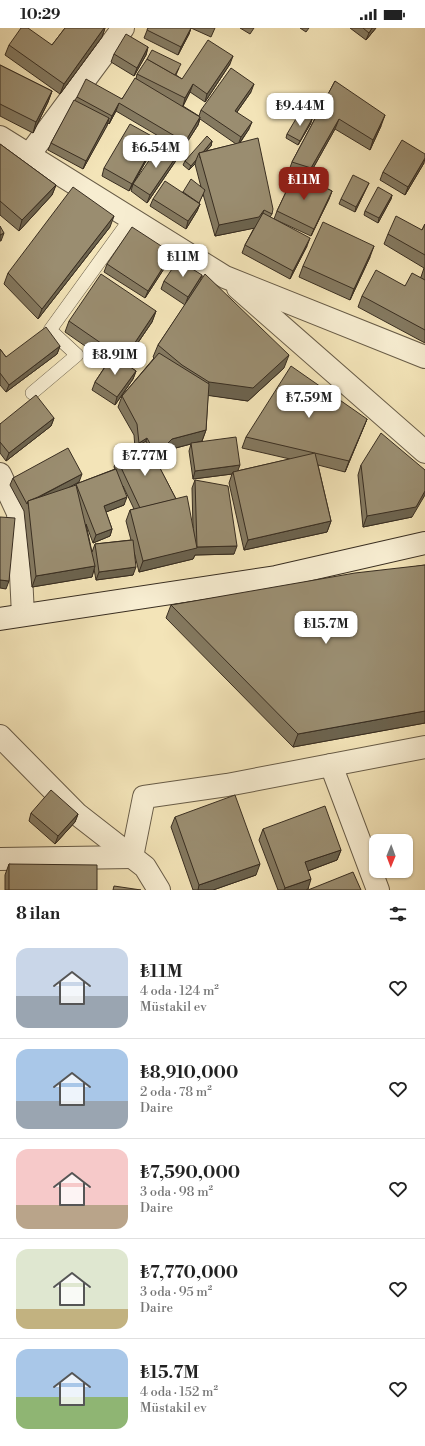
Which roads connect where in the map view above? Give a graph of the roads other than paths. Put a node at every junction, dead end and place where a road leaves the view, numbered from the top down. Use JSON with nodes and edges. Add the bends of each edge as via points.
{"nodes":[{"id":1,"x":123,"y":28,"type":"edge"},
{"id":2,"x":0,"y":137,"type":"edge"},
{"id":3,"x":29,"y":155,"type":"junction"},
{"id":4,"x":131,"y":218,"type":"junction"},
{"id":5,"x":225,"y":277,"type":"junction"},
{"id":6,"x":425,"y":357,"type":"edge"},
{"id":7,"x":32,"y":392,"type":"dead end"},
{"id":8,"x":425,"y":452,"type":"edge"},
{"id":9,"x":0,"y":474,"type":"edge"},
{"id":10,"x":425,"y":543,"type":"edge"},
{"id":11,"x":24,"y":616,"type":"junction"},
{"id":12,"x":0,"y":619,"type":"edge"},
{"id":13,"x":0,"y":736,"type":"edge"},
{"id":14,"x":425,"y":747,"type":"edge"},
{"id":15,"x":331,"y":765,"type":"junction"},
{"id":16,"x":132,"y":857,"type":"junction"},
{"id":17,"x":0,"y":859,"type":"edge"},
{"id":18,"x":159,"y":890,"type":"edge"},
{"id":19,"x":378,"y":890,"type":"edge"}],
"edges":[{"from":1,"to":3,"type":"street"},
{"from":2,"to":3,"type":"street"},
{"from":3,"to":4,"type":"street"},
{"from":4,"to":5,"type":"street"},
{"from":4,"to":7,"type":"lane","via":[[50,330],[76,355]]},
{"from":5,"to":6,"type":"street"},
{"from":5,"to":8,"type":"street"},
{"from":9,"to":11,"type":"street","via":[[18,513]]},
{"from":10,"to":11,"type":"street","via":[[276,576]]},
{"from":11,"to":12,"type":"street"},
{"from":13,"to":16,"type":"street","via":[[77,814]]},
{"from":14,"to":15,"type":"street"},
{"from":15,"to":16,"type":"street","via":[[227,785],[144,797]]},
{"from":15,"to":19,"type":"street"},
{"from":16,"to":17,"type":"street"},
{"from":16,"to":18,"type":"street","via":[[145,867]]}]}
